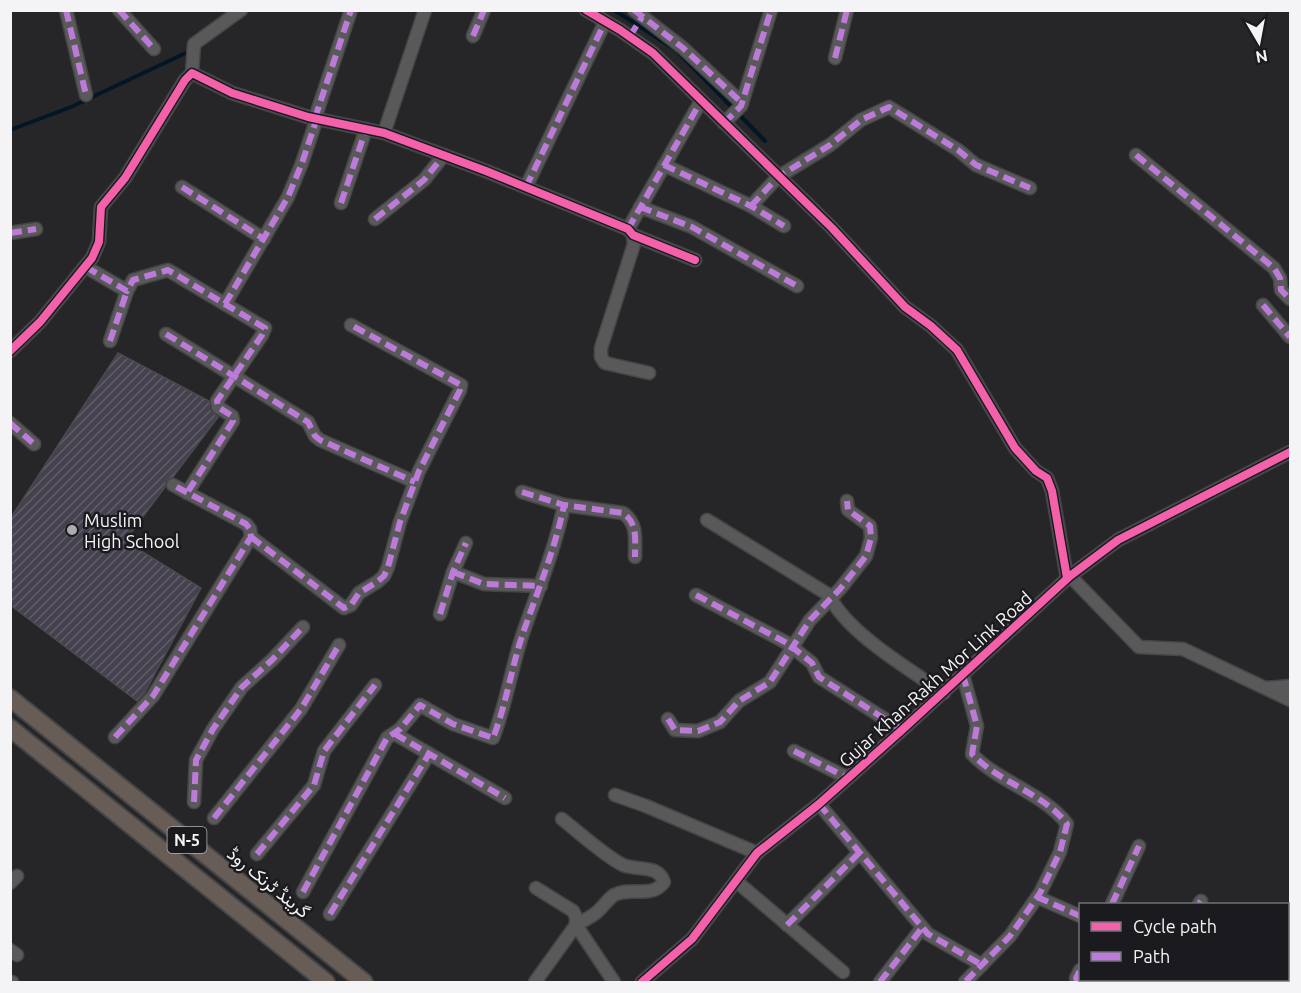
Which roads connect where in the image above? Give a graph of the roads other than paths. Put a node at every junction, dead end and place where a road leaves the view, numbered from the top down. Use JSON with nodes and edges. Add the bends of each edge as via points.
{"nodes":[{"id":1,"x":66,"y":10,"type":"edge"},
{"id":2,"x":119,"y":10,"type":"edge"},
{"id":3,"x":241,"y":10,"type":"edge"},
{"id":4,"x":351,"y":10,"type":"edge"},
{"id":5,"x":425,"y":10,"type":"edge"},
{"id":6,"x":484,"y":10,"type":"edge"},
{"id":7,"x":586,"y":10,"type":"edge"},
{"id":8,"x":771,"y":10,"type":"edge"},
{"id":9,"x":847,"y":10,"type":"edge"},
{"id":10,"x":605,"y":22,"type":"junction"},
{"id":11,"x":636,"y":23,"type":"edge"},
{"id":12,"x":473,"y":36,"type":"dead end"},
{"id":13,"x":154,"y":49,"type":"dead end"},
{"id":14,"x":835,"y":58,"type":"dead end"},
{"id":15,"x":192,"y":68,"type":"junction"},
{"id":16,"x":86,"y":95,"type":"dead end"},
{"id":17,"x":701,"y":101,"type":"junction"},
{"id":18,"x":741,"y":104,"type":"junction"},
{"id":19,"x":316,"y":118,"type":"junction"},
{"id":20,"x":728,"y":120,"type":"junction"},
{"id":21,"x":366,"y":129,"type":"junction"},
{"id":22,"x":384,"y":133,"type":"junction"},
{"id":23,"x":444,"y":155,"type":"junction"},
{"id":24,"x":1136,"y":155,"type":"dead end"},
{"id":25,"x":664,"y":165,"type":"junction"},
{"id":26,"x":781,"y":175,"type":"junction"},
{"id":27,"x":182,"y":187,"type":"dead end"},
{"id":28,"x":526,"y":187,"type":"junction"},
{"id":29,"x":1030,"y":188,"type":"dead end"},
{"id":30,"x":340,"y":203,"type":"dead end"},
{"id":31,"x":751,"y":206,"type":"junction"},
{"id":32,"x":640,"y":207,"type":"junction"},
{"id":33,"x":375,"y":219,"type":"dead end"},
{"id":34,"x":784,"y":226,"type":"dead end"},
{"id":35,"x":36,"y":230,"type":"dead end"},
{"id":36,"x":631,"y":232,"type":"junction"},
{"id":37,"x":10,"y":233,"type":"edge"},
{"id":38,"x":264,"y":239,"type":"junction"},
{"id":39,"x":695,"y":260,"type":"dead end"},
{"id":40,"x":86,"y":267,"type":"junction"},
{"id":41,"x":797,"y":286,"type":"dead end"},
{"id":42,"x":127,"y":291,"type":"junction"},
{"id":43,"x":1290,"y":299,"type":"edge"},
{"id":44,"x":225,"y":304,"type":"junction"},
{"id":45,"x":1263,"y":305,"type":"dead end"},
{"id":46,"x":351,"y":325,"type":"dead end"},
{"id":47,"x":166,"y":334,"type":"dead end"},
{"id":48,"x":1290,"y":337,"type":"edge"},
{"id":49,"x":110,"y":341,"type":"dead end"},
{"id":50,"x":10,"y":351,"type":"edge"},
{"id":51,"x":649,"y":373,"type":"dead end"},
{"id":52,"x":235,"y":376,"type":"junction"},
{"id":53,"x":10,"y":423,"type":"edge"},
{"id":54,"x":34,"y":444,"type":"dead end"},
{"id":55,"x":1290,"y":452,"type":"edge"},
{"id":56,"x":415,"y":482,"type":"junction"},
{"id":57,"x":173,"y":485,"type":"dead end"},
{"id":58,"x":522,"y":492,"type":"dead end"},
{"id":59,"x":187,"y":493,"type":"junction"},
{"id":60,"x":847,"y":501,"type":"dead end"},
{"id":61,"x":564,"y":505,"type":"junction"},
{"id":62,"x":707,"y":520,"type":"dead end"},
{"id":63,"x":251,"y":537,"type":"junction"},
{"id":64,"x":466,"y":543,"type":"dead end"},
{"id":65,"x":635,"y":556,"type":"dead end"},
{"id":66,"x":453,"y":572,"type":"junction"},
{"id":67,"x":1069,"y":577,"type":"junction"},
{"id":68,"x":541,"y":586,"type":"junction"},
{"id":69,"x":696,"y":595,"type":"dead end"},
{"id":70,"x":831,"y":599,"type":"junction"},
{"id":71,"x":440,"y":614,"type":"dead end"},
{"id":72,"x":303,"y":627,"type":"dead end"},
{"id":73,"x":339,"y":645,"type":"dead end"},
{"id":74,"x":792,"y":647,"type":"junction"},
{"id":75,"x":963,"y":675,"type":"junction"},
{"id":76,"x":375,"y":685,"type":"dead end"},
{"id":77,"x":1290,"y":686,"type":"edge"},
{"id":78,"x":1264,"y":688,"type":"junction"},
{"id":79,"x":944,"y":693,"type":"junction"},
{"id":80,"x":10,"y":698,"type":"edge"},
{"id":81,"x":1290,"y":700,"type":"edge"},
{"id":82,"x":668,"y":719,"type":"dead end"},
{"id":83,"x":10,"y":729,"type":"edge"},
{"id":84,"x":902,"y":730,"type":"junction"},
{"id":85,"x":395,"y":734,"type":"junction"},
{"id":86,"x":115,"y":736,"type":"dead end"},
{"id":87,"x":794,"y":751,"type":"dead end"},
{"id":88,"x":429,"y":754,"type":"junction"},
{"id":89,"x":848,"y":778,"type":"junction"},
{"id":90,"x":615,"y":795,"type":"dead end"},
{"id":91,"x":505,"y":798,"type":"dead end"},
{"id":92,"x":194,"y":802,"type":"dead end"},
{"id":93,"x":819,"y":804,"type":"junction"},
{"id":94,"x":213,"y":818,"type":"dead end"},
{"id":95,"x":561,"y":819,"type":"dead end"},
{"id":96,"x":1139,"y":846,"type":"dead end"},
{"id":97,"x":757,"y":853,"type":"junction"},
{"id":98,"x":859,"y":853,"type":"junction"},
{"id":99,"x":257,"y":854,"type":"dead end"},
{"id":100,"x":736,"y":881,"type":"junction"},
{"id":101,"x":536,"y":888,"type":"dead end"},
{"id":102,"x":303,"y":892,"type":"dead end"},
{"id":103,"x":1037,"y":897,"type":"junction"},
{"id":104,"x":1112,"y":903,"type":"edge"},
{"id":105,"x":330,"y":914,"type":"dead end"},
{"id":106,"x":1079,"y":916,"type":"edge"},
{"id":107,"x":576,"y":925,"type":"junction"},
{"id":108,"x":787,"y":925,"type":"junction"},
{"id":109,"x":922,"y":928,"type":"junction"},
{"id":110,"x":982,"y":965,"type":"junction"},
{"id":111,"x":843,"y":972,"type":"dead end"},
{"id":112,"x":326,"y":982,"type":"edge"},
{"id":113,"x":364,"y":982,"type":"edge"},
{"id":114,"x":535,"y":982,"type":"edge"},
{"id":115,"x":614,"y":982,"type":"edge"},
{"id":116,"x":642,"y":982,"type":"edge"},
{"id":117,"x":880,"y":982,"type":"edge"},
{"id":118,"x":965,"y":982,"type":"edge"}],
"edges":[{"from":1,"to":16,"type":"street"},
{"from":2,"to":13,"type":"street"},
{"from":3,"to":15,"type":"street","via":[[194,44]]},
{"from":4,"to":19,"type":"street"},
{"from":5,"to":22,"type":"street"},
{"from":6,"to":12,"type":"street"},
{"from":7,"to":10,"type":"street"},
{"from":8,"to":18,"type":"street"},
{"from":9,"to":14,"type":"street"},
{"from":10,"to":11,"type":"street"},
{"from":10,"to":28,"type":"street"},
{"from":11,"to":17,"type":"street","via":[[653,53]]},
{"from":11,"to":18,"type":"street","via":[[683,48]]},
{"from":15,"to":19,"type":"street","via":[[232,93]]},
{"from":15,"to":40,"type":"street","via":[[125,178],[101,207],[99,242]]},
{"from":17,"to":20,"type":"street"},
{"from":17,"to":25,"type":"street"},
{"from":18,"to":20,"type":"street"},
{"from":19,"to":21,"type":"street"},
{"from":19,"to":38,"type":"street","via":[[288,197]]},
{"from":20,"to":26,"type":"street"},
{"from":21,"to":22,"type":"street"},
{"from":21,"to":30,"type":"street"},
{"from":22,"to":23,"type":"street"},
{"from":23,"to":28,"type":"street"},
{"from":23,"to":33,"type":"street","via":[[424,180]]},
{"from":24,"to":43,"type":"street","via":[[1274,268],[1281,290]]},
{"from":25,"to":31,"type":"street"},
{"from":25,"to":32,"type":"street"},
{"from":26,"to":29,"type":"street","via":[[830,145],[861,120],[889,107],[976,165]]},
{"from":26,"to":31,"type":"street"},
{"from":26,"to":67,"type":"street","via":[[905,307],[957,350],[1015,448],[1047,478]]},
{"from":27,"to":38,"type":"street"},
{"from":28,"to":36,"type":"street"},
{"from":31,"to":34,"type":"street"},
{"from":32,"to":36,"type":"street"},
{"from":32,"to":41,"type":"street","via":[[692,227]]},
{"from":35,"to":37,"type":"street"},
{"from":36,"to":39,"type":"street"},
{"from":36,"to":51,"type":"street","via":[[634,244],[601,357],[605,363]]},
{"from":38,"to":44,"type":"street"},
{"from":40,"to":42,"type":"street"},
{"from":40,"to":50,"type":"street"},
{"from":42,"to":44,"type":"street","via":[[133,280],[168,270]]},
{"from":42,"to":49,"type":"street"},
{"from":44,"to":52,"type":"street","via":[[265,328]]},
{"from":45,"to":48,"type":"street"},
{"from":46,"to":56,"type":"street","via":[[461,385]]},
{"from":47,"to":52,"type":"street"},
{"from":52,"to":56,"type":"street","via":[[308,422],[320,440]]},
{"from":52,"to":59,"type":"street","via":[[217,401],[218,408],[232,416],[233,422]]},
{"from":53,"to":54,"type":"street"},
{"from":55,"to":67,"type":"street","name":"Gujar Khan-Rakh Mor Link Road","via":[[1118,540]]},
{"from":56,"to":63,"type":"street","via":[[384,576],[344,608]]},
{"from":57,"to":59,"type":"street"},
{"from":58,"to":61,"type":"street"},
{"from":59,"to":63,"type":"street","via":[[246,524]]},
{"from":60,"to":70,"type":"street","via":[[848,510],[870,526],[872,538],[866,556]]},
{"from":61,"to":65,"type":"street","via":[[623,513],[630,518]]},
{"from":61,"to":68,"type":"street"},
{"from":62,"to":70,"type":"street"},
{"from":63,"to":86,"type":"street","via":[[153,696]]},
{"from":64,"to":66,"type":"street"},
{"from":66,"to":68,"type":"street","via":[[484,584]]},
{"from":66,"to":71,"type":"street"},
{"from":67,"to":75,"type":"street","name":"Gujar Khan-Rakh Mor Link Road"},
{"from":67,"to":78,"type":"street","via":[[1139,647],[1183,649]]},
{"from":68,"to":85,"type":"street","via":[[493,738],[453,724],[420,705]]},
{"from":69,"to":74,"type":"street"},
{"from":70,"to":74,"type":"street","via":[[813,615]]},
{"from":70,"to":79,"type":"street","via":[[877,647]]},
{"from":72,"to":92,"type":"street","via":[[242,687],[213,729],[196,760]]},
{"from":73,"to":94,"type":"street","via":[[301,709]]},
{"from":74,"to":82,"type":"street","via":[[770,682],[739,701],[720,722],[690,732],[675,730]]},
{"from":74,"to":84,"type":"street","via":[[812,663],[819,677]]},
{"from":75,"to":79,"type":"street","name":"Gujar Khan-Rakh Mor Link Road"},
{"from":75,"to":103,"type":"street","via":[[977,726],[972,754],[1067,824],[1060,852]]},
{"from":76,"to":99,"type":"street","via":[[324,752],[314,785]]},
{"from":77,"to":78,"type":"street"},
{"from":78,"to":81,"type":"street"},
{"from":79,"to":84,"type":"street","name":"Gujar Khan-Rakh Mor Link Road"},
{"from":80,"to":113,"type":"highway","name":"گرینڈ ٹرنک روڈ","number":"N-5"},
{"from":83,"to":112,"type":"highway","number":"N-5"},
{"from":84,"to":89,"type":"street","name":"Gujar Khan-Rakh Mor Link Road"},
{"from":85,"to":88,"type":"street"},
{"from":85,"to":102,"type":"street","via":[[387,738]]},
{"from":87,"to":89,"type":"street"},
{"from":88,"to":91,"type":"street"},
{"from":88,"to":105,"type":"street"},
{"from":89,"to":93,"type":"street","name":"Gujar Khan-Rakh Mor Link Road"},
{"from":90,"to":97,"type":"street"},
{"from":93,"to":97,"type":"street","name":"Gujar Khan-Rakh Mor Link Road"},
{"from":93,"to":98,"type":"street"},
{"from":95,"to":107,"type":"street","via":[[620,863],[654,870],[664,882],[659,889],[614,895]]},
{"from":96,"to":104,"type":"street"},
{"from":97,"to":100,"type":"street","name":"Gujar Khan-Rakh Mor Link Road"},
{"from":98,"to":108,"type":"street"},
{"from":98,"to":109,"type":"street"},
{"from":100,"to":108,"type":"street"},
{"from":100,"to":116,"type":"street","name":"Gujar Khan-Rakh Mor Link Road","via":[[692,939]]},
{"from":101,"to":107,"type":"street","via":[[573,911]]},
{"from":103,"to":106,"type":"street"},
{"from":103,"to":110,"type":"street","via":[[1010,936]]},
{"from":107,"to":114,"type":"street"},
{"from":107,"to":115,"type":"street"},
{"from":108,"to":111,"type":"street"},
{"from":109,"to":110,"type":"street"},
{"from":109,"to":117,"type":"street"},
{"from":110,"to":118,"type":"street"}]}
